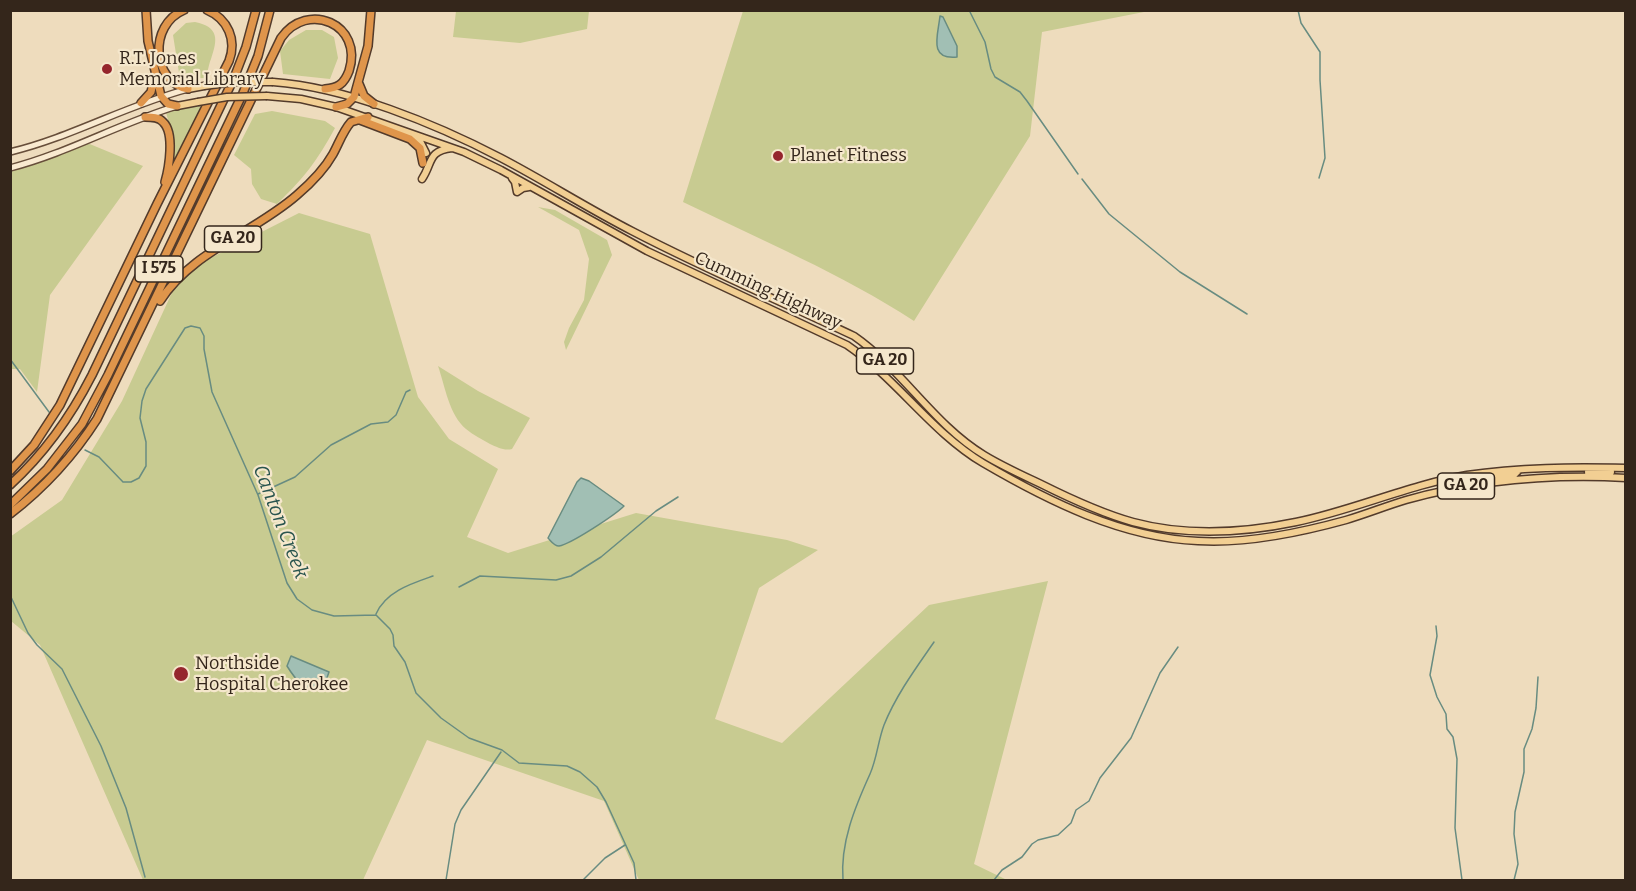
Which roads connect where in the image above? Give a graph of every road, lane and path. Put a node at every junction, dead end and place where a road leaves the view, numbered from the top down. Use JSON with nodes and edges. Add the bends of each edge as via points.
{"nodes":[{"id":1,"x":146,"y":10,"type":"edge"},
{"id":2,"x":184,"y":10,"type":"edge"},
{"id":3,"x":207,"y":10,"type":"edge"},
{"id":4,"x":256,"y":10,"type":"edge"},
{"id":5,"x":270,"y":10,"type":"edge"},
{"id":6,"x":371,"y":10,"type":"edge"},
{"id":7,"x":154,"y":70,"type":"junction"},
{"id":8,"x":358,"y":82,"type":"junction"},
{"id":9,"x":188,"y":89,"type":"junction"},
{"id":10,"x":325,"y":89,"type":"junction"},
{"id":11,"x":161,"y":96,"type":"junction"},
{"id":12,"x":354,"y":97,"type":"junction"},
{"id":13,"x":141,"y":103,"type":"junction"},
{"id":14,"x":374,"y":104,"type":"junction"},
{"id":15,"x":177,"y":106,"type":"junction"},
{"id":16,"x":336,"y":107,"type":"junction"},
{"id":17,"x":146,"y":117,"type":"junction"},
{"id":18,"x":368,"y":117,"type":"junction"},
{"id":19,"x":411,"y":133,"type":"junction"},
{"id":20,"x":339,"y":143,"type":"junction"},
{"id":21,"x":452,"y":147,"type":"junction"},
{"id":22,"x":10,"y":152,"type":"edge"},
{"id":23,"x":426,"y":153,"type":"dead end"},
{"id":24,"x":423,"y":163,"type":"dead end"},
{"id":25,"x":10,"y":168,"type":"edge"},
{"id":26,"x":501,"y":170,"type":"junction"},
{"id":27,"x":422,"y":179,"type":"dead end"},
{"id":28,"x":533,"y":188,"type":"junction"},
{"id":29,"x":157,"y":204,"type":"junction"},
{"id":30,"x":144,"y":326,"type":"junction"},
{"id":31,"x":1624,"y":468,"type":"edge"},
{"id":32,"x":1519,"y":469,"type":"junction"},
{"id":33,"x":10,"y":471,"type":"edge"},
{"id":34,"x":1546,"y":477,"type":"junction"},
{"id":35,"x":1626,"y":478,"type":"edge"},
{"id":36,"x":10,"y":485,"type":"edge"},
{"id":37,"x":1452,"y":489,"type":"junction"},
{"id":38,"x":1072,"y":499,"type":"junction"},
{"id":39,"x":10,"y":505,"type":"edge"},
{"id":40,"x":1068,"y":507,"type":"junction"},
{"id":41,"x":10,"y":514,"type":"edge"}],
"edges":[{"from":1,"to":7,"type":"highway"},
{"from":2,"to":9,"type":"highway","via":[[165,25],[159,48],[167,77]]},
{"from":3,"to":29,"type":"highway","via":[[225,24],[232,52]]},
{"from":4,"to":36,"type":"highway","number":"I 575","via":[[234,78],[85,389],[52,440]]},
{"from":5,"to":39,"type":"highway","number":"I 575","via":[[243,93],[99,393],[65,447]]},
{"from":6,"to":8,"type":"highway","via":[[368,46]]},
{"from":7,"to":11,"type":"highway"},
{"from":7,"to":13,"type":"highway","via":[[151,92]]},
{"from":8,"to":12,"type":"highway"},
{"from":8,"to":14,"type":"highway","via":[[364,96]]},
{"from":9,"to":10,"type":"main road","name":"Cumming Highway","number":"GA 20","bridge":true,"via":[[234,82],[273,82]]},
{"from":9,"to":11,"type":"main road"},
{"from":10,"to":12,"type":"main road","name":"Cumming Highway","number":"GA 20"},
{"from":10,"to":30,"type":"highway","via":[[338,87],[344,81],[351,65],[351,47],[338,25],[322,18],[306,18],[289,27],[281,38]]},
{"from":11,"to":13,"type":"main road"},
{"from":11,"to":15,"type":"highway","via":[[168,104]]},
{"from":12,"to":14,"type":"main road","name":"Cumming Highway","number":"GA 20"},
{"from":12,"to":16,"type":"highway"},
{"from":13,"to":22,"type":"main road","via":[[57,138]]},
{"from":14,"to":38,"type":"main road","name":"Cumming Highway","number":"GA 20","via":[[500,157],[633,232],[854,336],[873,349],[968,445]]},
{"from":15,"to":16,"type":"main road","name":"Cumming Highway","bridge":true,"via":[[227,97],[267,96]]},
{"from":15,"to":17,"type":"main road"},
{"from":16,"to":18,"type":"main road","name":"Cumming Highway"},
{"from":17,"to":25,"type":"main road"},
{"from":17,"to":29,"type":"highway","via":[[164,122],[170,144],[167,173]]},
{"from":18,"to":19,"type":"main road","name":"Cumming Highway","number":"GA 20"},
{"from":18,"to":20,"type":"highway","number":"GA 20","via":[[351,122]]},
{"from":19,"to":21,"type":"main road","name":"Cumming Highway","number":"GA 20"},
{"from":19,"to":23,"type":"main road"},
{"from":20,"to":24,"type":"highway","via":[[351,125],[361,120],[410,139],[420,148]]},
{"from":20,"to":30,"type":"highway","number":"GA 20","via":[[321,171],[296,197],[182,274]]},
{"from":21,"to":26,"type":"main road","name":"Cumming Highway","number":"GA 20"},
{"from":21,"to":27,"type":"main road","via":[[432,156]]},
{"from":26,"to":28,"type":"main road","name":"Cumming Highway","number":"GA 20"},
{"from":26,"to":28,"type":"main road","via":[[515,182],[517,192]]},
{"from":28,"to":40,"type":"main road","name":"Cumming Highway","number":"GA 20","via":[[647,251],[847,345],[882,372],[960,448]]},
{"from":29,"to":33,"type":"highway","via":[[60,405],[34,445]]},
{"from":30,"to":41,"type":"highway","number":"GA 20","via":[[83,441],[37,493]]},
{"from":31,"to":32,"type":"main road","name":"Cumming Highway","number":"GA 20"},
{"from":31,"to":34,"type":"main road","via":[[1619,472]]},
{"from":32,"to":37,"type":"main road","via":[[1514,475],[1462,482]]},
{"from":32,"to":38,"type":"main road","name":"Cumming Highway","number":"GA 20","via":[[1426,484],[1297,522],[1220,531],[1143,524]]},
{"from":34,"to":35,"type":"main road","name":"Cumming Highway","number":"GA 20"},
{"from":34,"to":37,"type":"main road","name":"Cumming Highway","number":"GA 20"},
{"from":37,"to":40,"type":"main road","name":"Cumming Highway","number":"GA 20","via":[[1286,534],[1208,542],[1141,532]]},
{"from":38,"to":40,"type":"main road"}]}
